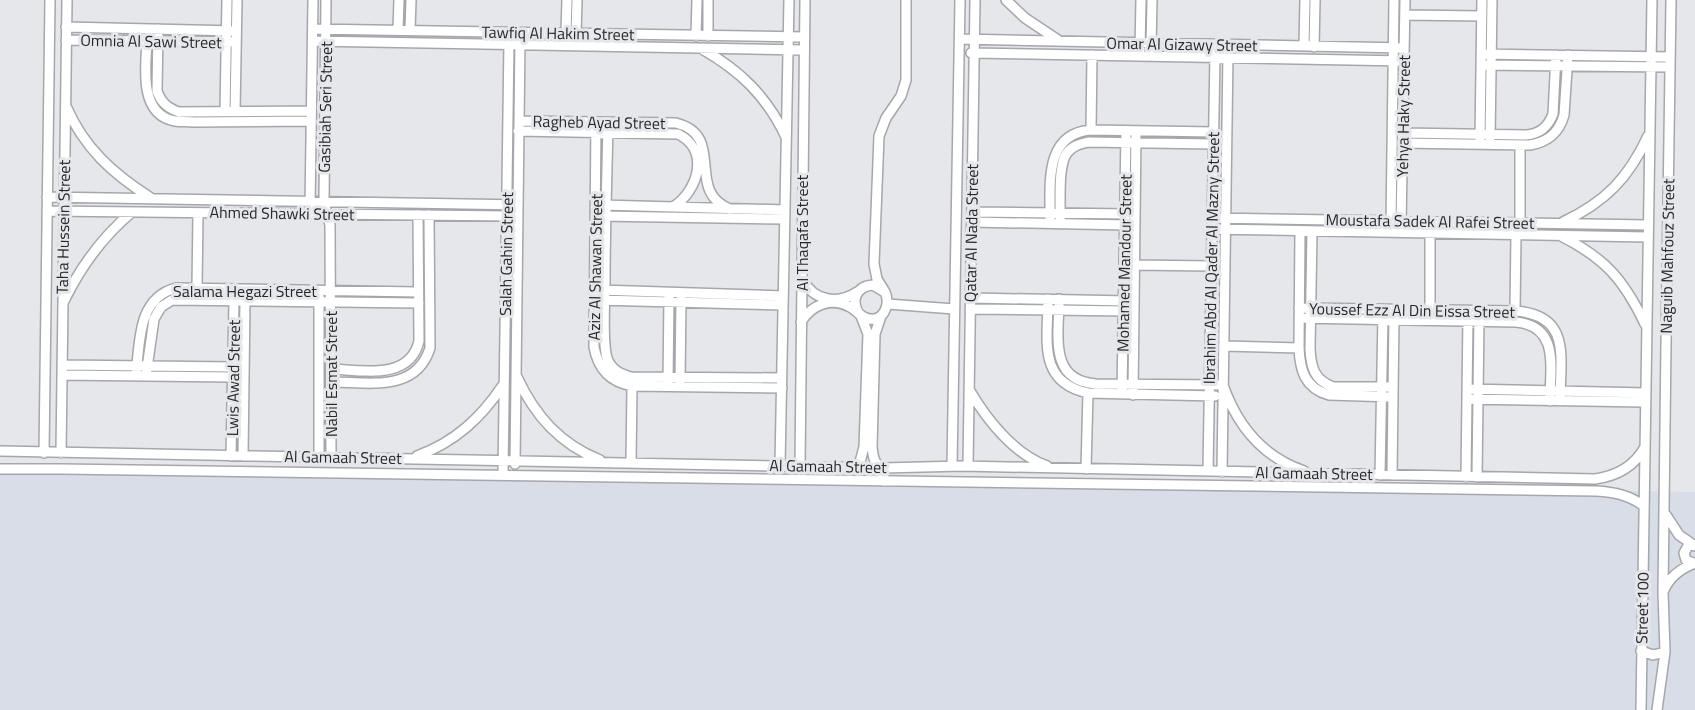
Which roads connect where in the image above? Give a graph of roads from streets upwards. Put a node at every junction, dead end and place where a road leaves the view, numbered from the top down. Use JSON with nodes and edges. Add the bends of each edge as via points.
{"nodes":[{"id":1,"x":51,"y":0,"type":"edge"},
{"id":2,"x":67,"y":0,"type":"edge"},
{"id":3,"x":227,"y":0,"type":"edge"},
{"id":4,"x":237,"y":0,"type":"edge"},
{"id":5,"x":313,"y":0,"type":"edge"},
{"id":6,"x":326,"y":0,"type":"edge"},
{"id":7,"x":399,"y":0,"type":"edge"},
{"id":8,"x":411,"y":0,"type":"edge"},
{"id":9,"x":567,"y":0,"type":"edge"},
{"id":10,"x":577,"y":0,"type":"edge"},
{"id":11,"x":697,"y":0,"type":"edge"},
{"id":12,"x":708,"y":0,"type":"edge"},
{"id":13,"x":789,"y":0,"type":"edge"},
{"id":14,"x":805,"y":0,"type":"edge"},
{"id":15,"x":906,"y":0,"type":"edge"},
{"id":16,"x":960,"y":0,"type":"edge"},
{"id":17,"x":975,"y":0,"type":"edge"},
{"id":18,"x":1006,"y":0,"type":"edge"},
{"id":19,"x":1141,"y":0,"type":"edge"},
{"id":20,"x":1152,"y":0,"type":"edge"},
{"id":21,"x":1305,"y":0,"type":"edge"},
{"id":22,"x":1315,"y":0,"type":"edge"},
{"id":23,"x":1394,"y":0,"type":"edge"},
{"id":24,"x":1405,"y":0,"type":"edge"},
{"id":25,"x":1482,"y":0,"type":"edge"},
{"id":26,"x":1492,"y":0,"type":"edge"},
{"id":27,"x":1652,"y":0,"type":"edge"},
{"id":28,"x":1671,"y":0,"type":"edge"},
{"id":29,"x":1405,"y":15,"type":"junction"},
{"id":30,"x":1481,"y":16,"type":"junction"},
{"id":31,"x":66,"y":27,"type":"junction"},
{"id":32,"x":313,"y":28,"type":"junction"},
{"id":33,"x":153,"y":29,"type":"junction"},
{"id":34,"x":326,"y":29,"type":"junction"},
{"id":35,"x":398,"y":30,"type":"junction"},
{"id":36,"x":410,"y":30,"type":"junction"},
{"id":37,"x":231,"y":31,"type":"junction"},
{"id":38,"x":514,"y":33,"type":"junction"},
{"id":39,"x":571,"y":34,"type":"junction"},
{"id":40,"x":696,"y":36,"type":"junction"},
{"id":41,"x":708,"y":36,"type":"junction"},
{"id":42,"x":788,"y":37,"type":"junction"},
{"id":43,"x":804,"y":38,"type":"junction"},
{"id":44,"x":960,"y":39,"type":"junction"},
{"id":45,"x":974,"y":39,"type":"junction"},
{"id":46,"x":66,"y":40,"type":"junction"},
{"id":47,"x":148,"y":41,"type":"junction"},
{"id":48,"x":158,"y":41,"type":"junction"},
{"id":49,"x":312,"y":41,"type":"junction"},
{"id":50,"x":326,"y":41,"type":"junction"},
{"id":51,"x":1060,"y":41,"type":"junction"},
{"id":52,"x":231,"y":42,"type":"junction"},
{"id":53,"x":1141,"y":43,"type":"junction"},
{"id":54,"x":1151,"y":43,"type":"junction"},
{"id":55,"x":514,"y":44,"type":"junction"},
{"id":56,"x":1215,"y":44,"type":"junction"},
{"id":57,"x":1228,"y":45,"type":"junction"},
{"id":58,"x":1309,"y":46,"type":"junction"},
{"id":59,"x":700,"y":48,"type":"junction"},
{"id":60,"x":1393,"y":48,"type":"junction"},
{"id":61,"x":1404,"y":48,"type":"junction"},
{"id":62,"x":788,"y":49,"type":"junction"},
{"id":63,"x":804,"y":50,"type":"junction"},
{"id":64,"x":959,"y":53,"type":"junction"},
{"id":65,"x":974,"y":53,"type":"junction"},
{"id":66,"x":1486,"y":54,"type":"junction"},
{"id":67,"x":1092,"y":55,"type":"junction"},
{"id":68,"x":1556,"y":55,"type":"junction"},
{"id":69,"x":1568,"y":55,"type":"junction"},
{"id":70,"x":1140,"y":56,"type":"junction"},
{"id":71,"x":1151,"y":56,"type":"junction"},
{"id":72,"x":1215,"y":57,"type":"junction"},
{"id":73,"x":1651,"y":57,"type":"junction"},
{"id":74,"x":1670,"y":57,"type":"junction"},
{"id":75,"x":1228,"y":58,"type":"junction"},
{"id":76,"x":1393,"y":61,"type":"junction"},
{"id":77,"x":1404,"y":61,"type":"junction"},
{"id":78,"x":1486,"y":65,"type":"junction"},
{"id":79,"x":1556,"y":66,"type":"junction"},
{"id":80,"x":1567,"y":66,"type":"junction"},
{"id":81,"x":1651,"y":67,"type":"junction"},
{"id":82,"x":1670,"y":67,"type":"junction"},
{"id":83,"x":65,"y":103,"type":"junction"},
{"id":84,"x":230,"y":111,"type":"junction"},
{"id":85,"x":311,"y":111,"type":"junction"},
{"id":86,"x":194,"y":117,"type":"junction"},
{"id":87,"x":311,"y":121,"type":"junction"},
{"id":88,"x":596,"y":122,"type":"junction"},
{"id":89,"x":608,"y":122,"type":"junction"},
{"id":90,"x":518,"y":126,"type":"junction"},
{"id":91,"x":1091,"y":130,"type":"junction"},
{"id":92,"x":1131,"y":131,"type":"junction"},
{"id":93,"x":1650,"y":131,"type":"junction"},
{"id":94,"x":596,"y":132,"type":"junction"},
{"id":95,"x":607,"y":132,"type":"junction"},
{"id":96,"x":1214,"y":132,"type":"junction"},
{"id":97,"x":1402,"y":138,"type":"junction"},
{"id":98,"x":787,"y":140,"type":"junction"},
{"id":99,"x":1485,"y":140,"type":"junction"},
{"id":100,"x":1125,"y":143,"type":"junction"},
{"id":101,"x":1136,"y":143,"type":"junction"},
{"id":102,"x":1213,"y":144,"type":"junction"},
{"id":103,"x":1520,"y":145,"type":"junction"},
{"id":104,"x":47,"y":197,"type":"junction"},
{"id":105,"x":64,"y":198,"type":"junction"},
{"id":106,"x":153,"y":199,"type":"junction"},
{"id":107,"x":310,"y":202,"type":"junction"},
{"id":108,"x":324,"y":202,"type":"junction"},
{"id":109,"x":507,"y":205,"type":"junction"},
{"id":110,"x":518,"y":205,"type":"junction"},
{"id":111,"x":595,"y":205,"type":"junction"},
{"id":112,"x":606,"y":205,"type":"junction"},
{"id":113,"x":673,"y":207,"type":"junction"},
{"id":114,"x":730,"y":209,"type":"junction"},
{"id":115,"x":47,"y":211,"type":"junction"},
{"id":116,"x":64,"y":211,"type":"junction"},
{"id":117,"x":132,"y":212,"type":"junction"},
{"id":118,"x":972,"y":212,"type":"junction"},
{"id":119,"x":198,"y":213,"type":"junction"},
{"id":120,"x":1050,"y":213,"type":"junction"},
{"id":121,"x":1061,"y":213,"type":"junction"},
{"id":122,"x":310,"y":214,"type":"junction"},
{"id":123,"x":327,"y":214,"type":"junction"},
{"id":124,"x":785,"y":214,"type":"junction"},
{"id":125,"x":1124,"y":214,"type":"junction"},
{"id":126,"x":1135,"y":214,"type":"junction"},
{"id":127,"x":418,"y":215,"type":"junction"},
{"id":128,"x":429,"y":215,"type":"junction"},
{"id":129,"x":595,"y":215,"type":"junction"},
{"id":130,"x":506,"y":216,"type":"junction"},
{"id":131,"x":518,"y":216,"type":"junction"},
{"id":132,"x":606,"y":216,"type":"junction"},
{"id":133,"x":1212,"y":218,"type":"junction"},
{"id":134,"x":1226,"y":218,"type":"junction"},
{"id":135,"x":1396,"y":221,"type":"junction"},
{"id":136,"x":972,"y":222,"type":"junction"},
{"id":137,"x":1520,"y":223,"type":"junction"},
{"id":138,"x":1559,"y":223,"type":"junction"},
{"id":139,"x":1050,"y":224,"type":"junction"},
{"id":140,"x":1060,"y":224,"type":"junction"},
{"id":141,"x":1124,"y":225,"type":"junction"},
{"id":142,"x":1135,"y":225,"type":"junction"},
{"id":143,"x":1648,"y":225,"type":"junction"},
{"id":144,"x":1212,"y":229,"type":"junction"},
{"id":145,"x":1226,"y":230,"type":"junction"},
{"id":146,"x":1300,"y":231,"type":"junction"},
{"id":147,"x":1312,"y":231,"type":"junction"},
{"id":148,"x":1396,"y":232,"type":"junction"},
{"id":149,"x":1430,"y":233,"type":"junction"},
{"id":150,"x":1516,"y":235,"type":"junction"},
{"id":151,"x":1559,"y":235,"type":"junction"},
{"id":152,"x":1648,"y":237,"type":"junction"},
{"id":153,"x":874,"y":264,"type":"junction"},
{"id":154,"x":1134,"y":265,"type":"junction"},
{"id":155,"x":1211,"y":266,"type":"junction"},
{"id":156,"x":802,"y":278,"type":"junction"},
{"id":157,"x":197,"y":288,"type":"junction"},
{"id":158,"x":259,"y":289,"type":"junction"},
{"id":159,"x":319,"y":290,"type":"junction"},
{"id":160,"x":330,"y":290,"type":"junction"},
{"id":161,"x":594,"y":290,"type":"junction"},
{"id":162,"x":605,"y":290,"type":"junction"},
{"id":163,"x":860,"y":290,"type":"junction"},
{"id":164,"x":418,"y":292,"type":"junction"},
{"id":165,"x":885,"y":292,"type":"junction"},
{"id":166,"x":669,"y":297,"type":"junction"},
{"id":167,"x":681,"y":297,"type":"junction"},
{"id":168,"x":970,"y":298,"type":"junction"},
{"id":169,"x":1048,"y":299,"type":"junction"},
{"id":170,"x":1059,"y":299,"type":"junction"},
{"id":171,"x":239,"y":300,"type":"junction"},
{"id":172,"x":259,"y":300,"type":"junction"},
{"id":173,"x":599,"y":300,"type":"junction"},
{"id":174,"x":783,"y":300,"type":"junction"},
{"id":175,"x":1123,"y":300,"type":"junction"},
{"id":176,"x":319,"y":301,"type":"junction"},
{"id":177,"x":1134,"y":301,"type":"junction"},
{"id":178,"x":330,"y":302,"type":"junction"},
{"id":179,"x":419,"y":303,"type":"junction"},
{"id":180,"x":63,"y":304,"type":"junction"},
{"id":181,"x":888,"y":304,"type":"junction"},
{"id":182,"x":954,"y":309,"type":"junction"},
{"id":183,"x":970,"y":309,"type":"junction"},
{"id":184,"x":1383,"y":309,"type":"junction"},
{"id":185,"x":1048,"y":310,"type":"junction"},
{"id":186,"x":1059,"y":310,"type":"junction"},
{"id":187,"x":1430,"y":310,"type":"junction"},
{"id":188,"x":1468,"y":310,"type":"junction"},
{"id":189,"x":1123,"y":311,"type":"junction"},
{"id":190,"x":1134,"y":311,"type":"junction"},
{"id":191,"x":1479,"y":311,"type":"junction"},
{"id":192,"x":1515,"y":311,"type":"junction"},
{"id":193,"x":1299,"y":313,"type":"junction"},
{"id":194,"x":1310,"y":314,"type":"junction"},
{"id":195,"x":860,"y":315,"type":"junction"},
{"id":196,"x":1394,"y":315,"type":"junction"},
{"id":197,"x":881,"y":316,"type":"junction"},
{"id":198,"x":1383,"y":320,"type":"junction"},
{"id":199,"x":1468,"y":321,"type":"junction"},
{"id":200,"x":1479,"y":321,"type":"junction"},
{"id":201,"x":801,"y":322,"type":"junction"},
{"id":202,"x":1647,"y":327,"type":"junction"},
{"id":203,"x":1646,"y":343,"type":"junction"},
{"id":204,"x":1665,"y":343,"type":"junction"},
{"id":205,"x":1224,"y":346,"type":"junction"},
{"id":206,"x":1299,"y":348,"type":"junction"},
{"id":207,"x":62,"y":364,"type":"junction"},
{"id":208,"x":331,"y":369,"type":"junction"},
{"id":209,"x":142,"y":371,"type":"junction"},
{"id":210,"x":233,"y":372,"type":"junction"},
{"id":211,"x":516,"y":373,"type":"junction"},
{"id":212,"x":62,"y":375,"type":"junction"},
{"id":213,"x":331,"y":382,"type":"junction"},
{"id":214,"x":668,"y":382,"type":"junction"},
{"id":215,"x":680,"y":382,"type":"junction"},
{"id":216,"x":782,"y":383,"type":"junction"},
{"id":217,"x":503,"y":385,"type":"junction"},
{"id":218,"x":1209,"y":385,"type":"junction"},
{"id":219,"x":632,"y":386,"type":"junction"},
{"id":220,"x":1223,"y":386,"type":"junction"},
{"id":221,"x":969,"y":389,"type":"junction"},
{"id":222,"x":1122,"y":389,"type":"junction"},
{"id":223,"x":1133,"y":389,"type":"junction"},
{"id":224,"x":1467,"y":389,"type":"junction"},
{"id":225,"x":1478,"y":389,"type":"junction"},
{"id":226,"x":1380,"y":392,"type":"junction"},
{"id":227,"x":1393,"y":392,"type":"junction"},
{"id":228,"x":1088,"y":393,"type":"junction"},
{"id":229,"x":1209,"y":396,"type":"junction"},
{"id":230,"x":1223,"y":396,"type":"junction"},
{"id":231,"x":1555,"y":396,"type":"junction"},
{"id":232,"x":1645,"y":397,"type":"junction"},
{"id":233,"x":1467,"y":399,"type":"junction"},
{"id":234,"x":1478,"y":400,"type":"junction"},
{"id":235,"x":1645,"y":447,"type":"junction"},
{"id":236,"x":0,"y":451,"type":"edge"},
{"id":237,"x":44,"y":453,"type":"junction"},
{"id":238,"x":61,"y":453,"type":"junction"},
{"id":239,"x":156,"y":454,"type":"junction"},
{"id":240,"x":231,"y":456,"type":"junction"},
{"id":241,"x":243,"y":456,"type":"junction"},
{"id":242,"x":319,"y":457,"type":"junction"},
{"id":243,"x":331,"y":457,"type":"junction"},
{"id":244,"x":411,"y":459,"type":"junction"},
{"id":245,"x":502,"y":460,"type":"junction"},
{"id":246,"x":515,"y":460,"type":"junction"},
{"id":247,"x":605,"y":462,"type":"junction"},
{"id":248,"x":631,"y":462,"type":"junction"},
{"id":249,"x":780,"y":465,"type":"junction"},
{"id":250,"x":800,"y":466,"type":"junction"},
{"id":251,"x":952,"y":466,"type":"junction"},
{"id":252,"x":968,"y":466,"type":"junction"},
{"id":253,"x":855,"y":467,"type":"junction"},
{"id":254,"x":883,"y":468,"type":"junction"},
{"id":255,"x":1055,"y":468,"type":"junction"},
{"id":256,"x":0,"y":469,"type":"edge"},
{"id":257,"x":1086,"y":469,"type":"junction"},
{"id":258,"x":155,"y":470,"type":"junction"},
{"id":259,"x":1208,"y":471,"type":"junction"},
{"id":260,"x":1222,"y":472,"type":"junction"},
{"id":261,"x":1321,"y":474,"type":"junction"},
{"id":262,"x":503,"y":475,"type":"junction"},
{"id":263,"x":514,"y":475,"type":"junction"},
{"id":264,"x":1380,"y":475,"type":"junction"},
{"id":265,"x":1392,"y":475,"type":"junction"},
{"id":266,"x":1466,"y":477,"type":"junction"},
{"id":267,"x":1477,"y":477,"type":"junction"},
{"id":268,"x":1557,"y":478,"type":"junction"},
{"id":269,"x":883,"y":481,"type":"junction"},
{"id":270,"x":1556,"y":491,"type":"junction"},
{"id":271,"x":1644,"y":506,"type":"junction"},
{"id":272,"x":1665,"y":513,"type":"junction"},
{"id":273,"x":1694,"y":545,"type":"edge"},
{"id":274,"x":1694,"y":563,"type":"edge"},
{"id":275,"x":1663,"y":592,"type":"junction"},
{"id":276,"x":1641,"y":651,"type":"junction"},
{"id":277,"x":1665,"y":652,"type":"junction"},
{"id":278,"x":1641,"y":710,"type":"edge"},
{"id":279,"x":1657,"y":710,"type":"edge"}],
"edges":[{"from":1,"to":104,"type":"street","name":"Taha Hussein Street"},
{"from":2,"to":31,"type":"street","name":"Taha Hussein Street"},
{"from":3,"to":37,"type":"street"},
{"from":4,"to":37,"type":"street"},
{"from":5,"to":32,"type":"street","name":"Gasibiah Seri Street"},
{"from":6,"to":34,"type":"street","name":"Gasibiah Seri Street"},
{"from":7,"to":35,"type":"street"},
{"from":8,"to":36,"type":"street"},
{"from":9,"to":39,"type":"street"},
{"from":10,"to":39,"type":"street"},
{"from":11,"to":40,"type":"street"},
{"from":12,"to":41,"type":"street"},
{"from":13,"to":42,"type":"street","name":"Al Thaqafa Street"},
{"from":14,"to":43,"type":"street","name":"Al Thaqafa Street"},
{"from":15,"to":153,"type":"street","via":[[906,81],[879,136]]},
{"from":16,"to":44,"type":"street","name":"Qatar Al Nada Street"},
{"from":17,"to":45,"type":"street","name":"Qatar Al Nada Street"},
{"from":18,"to":51,"type":"street","via":[[1032,24]]},
{"from":19,"to":53,"type":"street"},
{"from":20,"to":54,"type":"street"},
{"from":21,"to":58,"type":"street"},
{"from":22,"to":58,"type":"street"},
{"from":23,"to":60,"type":"street","name":"Yehya Haky Street"},
{"from":24,"to":29,"type":"street","name":"Yehya Haky Street"},
{"from":25,"to":30,"type":"street"},
{"from":26,"to":66,"type":"street"},
{"from":27,"to":73,"type":"street","name":"Naguib Mahfouz Street"},
{"from":28,"to":74,"type":"street","name":"Naguib Mahfouz Street"},
{"from":29,"to":30,"type":"street"},
{"from":29,"to":61,"type":"street","name":"Yehya Haky Street"},
{"from":30,"to":66,"type":"street"},
{"from":31,"to":33,"type":"street","name":"Omnia Al Sawi Street"},
{"from":31,"to":46,"type":"street","name":"Taha Hussein Street"},
{"from":32,"to":34,"type":"street","name":"Tawfiq Al Hakim Street"},
{"from":32,"to":49,"type":"street","name":"Gasibiah Seri Street"},
{"from":33,"to":37,"type":"street","name":"Omnia Al Sawi Street"},
{"from":33,"to":47,"type":"street"},
{"from":33,"to":48,"type":"street"},
{"from":34,"to":35,"type":"street","name":"Tawfiq Al Hakim Street"},
{"from":34,"to":50,"type":"street","name":"Gasibiah Seri Street"},
{"from":35,"to":36,"type":"street","name":"Tawfiq Al Hakim Street"},
{"from":36,"to":38,"type":"street","name":"Tawfiq Al Hakim Street"},
{"from":37,"to":52,"type":"street"},
{"from":38,"to":39,"type":"street","name":"Tawfiq Al Hakim Street"},
{"from":38,"to":55,"type":"street","name":"Salah Gahin Street"},
{"from":39,"to":40,"type":"street","name":"Tawfiq Al Hakim Street"},
{"from":40,"to":41,"type":"street","name":"Tawfiq Al Hakim Street"},
{"from":41,"to":42,"type":"street","name":"Tawfiq Al Hakim Street"},
{"from":42,"to":43,"type":"street","name":"Tawfiq Al Hakim Street"},
{"from":42,"to":62,"type":"street","name":"Al Thaqafa Street"},
{"from":43,"to":63,"type":"street","name":"Al Thaqafa Street"},
{"from":44,"to":45,"type":"street","name":"Omar Al Gizawy Street"},
{"from":44,"to":64,"type":"street","name":"Qatar Al Nada Street"},
{"from":45,"to":51,"type":"street","name":"Omar Al Gizawy Street"},
{"from":45,"to":65,"type":"street","name":"Qatar Al Nada Street"},
{"from":46,"to":47,"type":"street","name":"Omnia Al Sawi Street"},
{"from":46,"to":83,"type":"street","name":"Taha Hussein Street"},
{"from":47,"to":48,"type":"street","name":"Omnia Al Sawi Street"},
{"from":47,"to":86,"type":"street","via":[[147,93],[151,103],[167,119]]},
{"from":48,"to":52,"type":"street","name":"Omnia Al Sawi Street"},
{"from":48,"to":86,"type":"street","via":[[156,83],[160,98],[171,109]]},
{"from":49,"to":50,"type":"street","name":"Tawfiq Al Hakim Street"},
{"from":49,"to":85,"type":"street","name":"Gasibiah Seri Street"},
{"from":50,"to":55,"type":"street","name":"Tawfiq Al Hakim Street"},
{"from":50,"to":108,"type":"street","name":"Gasibiah Seri Street"},
{"from":51,"to":53,"type":"street","name":"Omar Al Gizawy Street"},
{"from":52,"to":84,"type":"street"},
{"from":53,"to":54,"type":"street","name":"Omar Al Gizawy Street"},
{"from":53,"to":70,"type":"street"},
{"from":54,"to":56,"type":"street","name":"Omar Al Gizawy Street"},
{"from":54,"to":71,"type":"street"},
{"from":55,"to":59,"type":"street","name":"Tawfiq Al Hakim Street"},
{"from":55,"to":90,"type":"street","name":"Salah Gahin Street"},
{"from":55,"to":109,"type":"street","name":"Salah Gahin Street"},
{"from":56,"to":57,"type":"street","name":"Omar Al Gizawy Street"},
{"from":56,"to":72,"type":"street","name":"Ibrahim Abd Al Qader Al Mazny Street"},
{"from":57,"to":58,"type":"street","name":"Omar Al Gizawy Street"},
{"from":57,"to":75,"type":"street","name":"Ibrahim Abd Al Qader Al Mazny Street"},
{"from":58,"to":60,"type":"street","name":"Omar Al Gizawy Street"},
{"from":59,"to":62,"type":"street","name":"Tawfiq Al Hakim Street"},
{"from":59,"to":98,"type":"street","via":[[753,86]]},
{"from":60,"to":61,"type":"street","name":"Omar Al Gizawy Street"},
{"from":60,"to":76,"type":"street","name":"Yehya Haky Street"},
{"from":61,"to":77,"type":"street","name":"Yehya Haky Street"},
{"from":62,"to":63,"type":"street","name":"Tawfiq Al Hakim Street"},
{"from":62,"to":98,"type":"street","name":"Al Thaqafa Street"},
{"from":63,"to":156,"type":"street","name":"Al Thaqafa Street"},
{"from":64,"to":65,"type":"street","name":"Omar Al Gizawy Street"},
{"from":64,"to":182,"type":"street","name":"Qatar Al Nada Street"},
{"from":65,"to":67,"type":"street","name":"Omar Al Gizawy Street"},
{"from":65,"to":118,"type":"street","name":"Qatar Al Nada Street"},
{"from":66,"to":68,"type":"street"},
{"from":66,"to":78,"type":"street"},
{"from":67,"to":70,"type":"street","name":"Omar Al Gizawy Street"},
{"from":67,"to":91,"type":"street"},
{"from":68,"to":69,"type":"street"},
{"from":68,"to":79,"type":"street"},
{"from":69,"to":73,"type":"street"},
{"from":69,"to":80,"type":"street"},
{"from":70,"to":71,"type":"street","name":"Omar Al Gizawy Street"},
{"from":71,"to":72,"type":"street","name":"Omar Al Gizawy Street"},
{"from":72,"to":75,"type":"street","name":"Omar Al Gizawy Street"},
{"from":72,"to":96,"type":"street","name":"Ibrahim Abd Al Qader Al Mazny Street"},
{"from":73,"to":74,"type":"street"},
{"from":73,"to":81,"type":"street","name":"Naguib Mahfouz Street"},
{"from":74,"to":82,"type":"street","name":"Naguib Mahfouz Street"},
{"from":75,"to":76,"type":"street","name":"Omar Al Gizawy Street"},
{"from":75,"to":134,"type":"street","name":"Ibrahim Abd Al Qader Al Mazny Street"},
{"from":76,"to":77,"type":"street","name":"Omar Al Gizawy Street"},
{"from":76,"to":135,"type":"street","name":"Yehya Haky Street"},
{"from":77,"to":97,"type":"street","name":"Yehya Haky Street"},
{"from":78,"to":79,"type":"street"},
{"from":78,"to":99,"type":"street"},
{"from":79,"to":80,"type":"street"},
{"from":79,"to":99,"type":"street","via":[[1553,114],[1546,127],[1533,135]]},
{"from":80,"to":81,"type":"street"},
{"from":80,"to":103,"type":"street","via":[[1562,124],[1549,139]]},
{"from":81,"to":82,"type":"street"},
{"from":81,"to":93,"type":"street","name":"Naguib Mahfouz Street"},
{"from":82,"to":204,"type":"street","name":"Naguib Mahfouz Street"},
{"from":83,"to":105,"type":"street","name":"Taha Hussein Street"},
{"from":83,"to":106,"type":"street","via":[[99,159]]},
{"from":84,"to":85,"type":"street"},
{"from":84,"to":86,"type":"street"},
{"from":85,"to":87,"type":"street","name":"Gasibiah Seri Street"},
{"from":86,"to":87,"type":"street"},
{"from":87,"to":107,"type":"street","name":"Gasibiah Seri Street"},
{"from":88,"to":89,"type":"street","name":"Ragheb Ayad Street"},
{"from":88,"to":90,"type":"street","name":"Ragheb Ayad Street"},
{"from":88,"to":94,"type":"street","name":"Aziz Al Shawan Street"},
{"from":89,"to":95,"type":"street","name":"Aziz Al Shawan Street"},
{"from":89,"to":114,"type":"street","name":"Ragheb Ayad Street","via":[[686,125],[702,141],[709,191]]},
{"from":90,"to":94,"type":"street","name":"Ragheb Ayad Street"},
{"from":90,"to":110,"type":"street","name":"Salah Gahin Street"},
{"from":91,"to":92,"type":"street"},
{"from":91,"to":120,"type":"street","via":[[1068,137],[1058,148],[1052,163]]},
{"from":92,"to":96,"type":"street"},
{"from":92,"to":100,"type":"street","name":"Mohamed Mandour Street"},
{"from":92,"to":101,"type":"street","name":"Mohamed Mandour Street"},
{"from":93,"to":138,"type":"street","via":[[1631,166],[1610,192],[1584,212]]},
{"from":93,"to":143,"type":"street","name":"Naguib Mahfouz Street"},
{"from":94,"to":95,"type":"street","name":"Ragheb Ayad Street"},
{"from":94,"to":111,"type":"street","name":"Aziz Al Shawan Street"},
{"from":95,"to":112,"type":"street","name":"Aziz Al Shawan Street"},
{"from":95,"to":113,"type":"street","name":"Ragheb Ayad Street","via":[[670,133],[686,138],[696,156],[697,176],[689,194]]},
{"from":96,"to":102,"type":"street","name":"Ibrahim Abd Al Qader Al Mazny Street"},
{"from":97,"to":99,"type":"street"},
{"from":97,"to":135,"type":"street","name":"Yehya Haky Street"},
{"from":98,"to":124,"type":"street","name":"Al Thaqafa Street"},
{"from":99,"to":103,"type":"street"},
{"from":100,"to":101,"type":"street"},
{"from":100,"to":121,"type":"street","via":[[1080,144],[1066,153]]},
{"from":100,"to":125,"type":"street","name":"Mohamed Mandour Street"},
{"from":101,"to":102,"type":"street"},
{"from":101,"to":126,"type":"street","name":"Mohamed Mandour Street"},
{"from":102,"to":133,"type":"street","name":"Ibrahim Abd Al Qader Al Mazny Street"},
{"from":103,"to":137,"type":"street"},
{"from":104,"to":105,"type":"street","name":"Ahmed Shawki Street"},
{"from":104,"to":115,"type":"street","name":"Taha Hussein Street"},
{"from":105,"to":106,"type":"street","name":"Ahmed Shawki Street"},
{"from":105,"to":116,"type":"street","name":"Taha Hussein Street"},
{"from":106,"to":107,"type":"street","name":"Ahmed Shawki Street"},
{"from":107,"to":108,"type":"street","name":"Ahmed Shawki Street"},
{"from":107,"to":122,"type":"street","name":"Gasibiah Seri Street"},
{"from":108,"to":109,"type":"street","name":"Ahmed Shawki Street"},
{"from":108,"to":123,"type":"street","name":"Gasibiah Seri Street"},
{"from":109,"to":110,"type":"street","name":"Ahmed Shawki Street"},
{"from":109,"to":130,"type":"street","name":"Salah Gahin Street"},
{"from":110,"to":131,"type":"street","name":"Salah Gahin Street"},
{"from":111,"to":112,"type":"street"},
{"from":111,"to":129,"type":"street","name":"Aziz Al Shawan Street"},
{"from":112,"to":113,"type":"street"},
{"from":112,"to":132,"type":"street","name":"Aziz Al Shawan Street"},
{"from":113,"to":114,"type":"street"},
{"from":114,"to":124,"type":"street"},
{"from":115,"to":116,"type":"street","name":"Ahmed Shawki Street"},
{"from":115,"to":237,"type":"street","name":"Taha Hussein Street"},
{"from":116,"to":117,"type":"street","name":"Ahmed Shawki Street"},
{"from":116,"to":180,"type":"street","name":"Taha Hussein Street"},
{"from":117,"to":119,"type":"street","name":"Ahmed Shawki Street"},
{"from":117,"to":180,"type":"street","via":[[87,259]]},
{"from":118,"to":120,"type":"street"},
{"from":118,"to":136,"type":"street","name":"Qatar Al Nada Street"},
{"from":119,"to":122,"type":"street","name":"Ahmed Shawki Street"},
{"from":119,"to":157,"type":"street"},
{"from":120,"to":121,"type":"street"},
{"from":120,"to":139,"type":"street"},
{"from":121,"to":125,"type":"street"},
{"from":121,"to":140,"type":"street"},
{"from":122,"to":123,"type":"street","name":"Ahmed Shawki Street"},
{"from":123,"to":127,"type":"street","name":"Ahmed Shawki Street"},
{"from":123,"to":160,"type":"street","name":"Nabil Esmat Street"},
{"from":124,"to":132,"type":"street"},
{"from":124,"to":174,"type":"street","name":"Al Thaqafa Street"},
{"from":125,"to":126,"type":"street"},
{"from":125,"to":141,"type":"street","name":"Mohamed Mandour Street"},
{"from":126,"to":142,"type":"street","name":"Mohamed Mandour Street"},
{"from":127,"to":128,"type":"street","name":"Ahmed Shawki Street"},
{"from":127,"to":164,"type":"street"},
{"from":128,"to":130,"type":"street","name":"Ahmed Shawki Street"},
{"from":128,"to":213,"type":"street","via":[[430,348],[423,365],[400,380]]},
{"from":129,"to":132,"type":"street"},
{"from":129,"to":161,"type":"street","name":"Aziz Al Shawan Street"},
{"from":130,"to":131,"type":"street","name":"Ahmed Shawki Street"},
{"from":130,"to":217,"type":"street","name":"Salah Gahin Street"},
{"from":131,"to":211,"type":"street","name":"Salah Gahin Street"},
{"from":132,"to":162,"type":"street","name":"Aziz Al Shawan Street"},
{"from":133,"to":134,"type":"street","name":"Moustafa Sadek Al Rafei Street"},
{"from":133,"to":144,"type":"street","name":"Ibrahim Abd Al Qader Al Mazny Street"},
{"from":134,"to":135,"type":"street","name":"Moustafa Sadek Al Rafei Street"},
{"from":134,"to":145,"type":"street","name":"Ibrahim Abd Al Qader Al Mazny Street"},
{"from":135,"to":137,"type":"street","name":"Moustafa Sadek Al Rafei Street"},
{"from":135,"to":148,"type":"street","name":"Yehya Haky Street"},
{"from":136,"to":139,"type":"street"},
{"from":136,"to":168,"type":"street","name":"Qatar Al Nada Street"},
{"from":137,"to":138,"type":"street","name":"Moustafa Sadek Al Rafei Street"},
{"from":138,"to":143,"type":"street","name":"Moustafa Sadek Al Rafei Street"},
{"from":139,"to":140,"type":"street"},
{"from":140,"to":141,"type":"street"},
{"from":141,"to":142,"type":"street"},
{"from":141,"to":175,"type":"street","name":"Mohamed Mandour Street"},
{"from":142,"to":154,"type":"street","name":"Mohamed Mandour Street"},
{"from":143,"to":152,"type":"street","name":"Naguib Mahfouz Street"},
{"from":144,"to":145,"type":"street","name":"Moustafa Sadek Al Rafei Street"},
{"from":144,"to":155,"type":"street","name":"Ibrahim Abd Al Qader Al Mazny Street"},
{"from":145,"to":146,"type":"street","name":"Moustafa Sadek Al Rafei Street"},
{"from":145,"to":205,"type":"street","name":"Ibrahim Abd Al Qader Al Mazny Street"},
{"from":146,"to":147,"type":"street","name":"Moustafa Sadek Al Rafei Street"},
{"from":146,"to":193,"type":"street"},
{"from":147,"to":148,"type":"street","name":"Moustafa Sadek Al Rafei Street"},
{"from":147,"to":194,"type":"street"},
{"from":148,"to":149,"type":"street","name":"Moustafa Sadek Al Rafei Street"},
{"from":149,"to":150,"type":"street","name":"Moustafa Sadek Al Rafei Street"},
{"from":149,"to":187,"type":"street"},
{"from":150,"to":151,"type":"street","name":"Moustafa Sadek Al Rafei Street"},
{"from":150,"to":192,"type":"street"},
{"from":151,"to":152,"type":"street","name":"Moustafa Sadek Al Rafei Street"},
{"from":151,"to":202,"type":"street","via":[[1593,254],[1617,275]]},
{"from":152,"to":202,"type":"street","name":"Naguib Mahfouz Street"},
{"from":153,"to":163,"type":"street","via":[[870,278]]},
{"from":153,"to":165,"type":"street"},
{"from":154,"to":155,"type":"street"},
{"from":154,"to":177,"type":"street","name":"Mohamed Mandour Street"},
{"from":155,"to":218,"type":"street","name":"Ibrahim Abd Al Qader Al Mazny Street"},
{"from":156,"to":163,"type":"street","via":[[809,290],[825,298],[843,299]]},
{"from":156,"to":201,"type":"street","name":"Al Thaqafa Street"},
{"from":157,"to":158,"type":"street","name":"Salama Hegazi Street"},
{"from":157,"to":209,"type":"street","name":"Salama Hegazi Street","via":[[167,290],[153,300],[145,316]]},
{"from":158,"to":159,"type":"street","name":"Salama Hegazi Street"},
{"from":158,"to":172,"type":"street"},
{"from":159,"to":160,"type":"street","name":"Salama Hegazi Street"},
{"from":159,"to":176,"type":"street","name":"Nabil Esmat Street"},
{"from":160,"to":164,"type":"street","name":"Salama Hegazi Street"},
{"from":160,"to":178,"type":"street","name":"Nabil Esmat Street"},
{"from":161,"to":162,"type":"street"},
{"from":161,"to":173,"type":"street","name":"Aziz Al Shawan Street"},
{"from":162,"to":166,"type":"street"},
{"from":162,"to":173,"type":"street","name":"Aziz Al Shawan Street"},
{"from":163,"to":165,"type":"street","via":[[873,285]]},
{"from":163,"to":195,"type":"street","via":[[854,302]]},
{"from":164,"to":179,"type":"street"},
{"from":165,"to":181,"type":"street"},
{"from":166,"to":167,"type":"street"},
{"from":166,"to":173,"type":"street"},
{"from":166,"to":214,"type":"street"},
{"from":167,"to":174,"type":"street"},
{"from":167,"to":215,"type":"street"},
{"from":168,"to":169,"type":"street"},
{"from":168,"to":183,"type":"street","name":"Qatar Al Nada Street"},
{"from":169,"to":170,"type":"street"},
{"from":169,"to":185,"type":"street"},
{"from":170,"to":175,"type":"street"},
{"from":170,"to":186,"type":"street"},
{"from":171,"to":172,"type":"street","name":"Salama Hegazi Street"},
{"from":171,"to":209,"type":"street","name":"Salama Hegazi Street","via":[[179,299],[166,303],[154,319]]},
{"from":171,"to":210,"type":"street","name":"Lwis Awad Street"},
{"from":171,"to":241,"type":"street","name":"Lwis Awad Street"},
{"from":172,"to":176,"type":"street","name":"Salama Hegazi Street"},
{"from":173,"to":214,"type":"street","name":"Aziz Al Shawan Street","via":[[608,361],[614,369],[622,375]]},
{"from":173,"to":219,"type":"street","name":"Aziz Al Shawan Street","via":[[594,347],[599,366],[614,380]]},
{"from":174,"to":216,"type":"street","name":"Al Thaqafa Street"},
{"from":175,"to":177,"type":"street"},
{"from":175,"to":189,"type":"street","name":"Mohamed Mandour Street"},
{"from":176,"to":178,"type":"street","name":"Salama Hegazi Street"},
{"from":176,"to":242,"type":"street","name":"Nabil Esmat Street"},
{"from":177,"to":190,"type":"street","name":"Mohamed Mandour Street"},
{"from":178,"to":179,"type":"street","name":"Salama Hegazi Street"},
{"from":178,"to":208,"type":"street","name":"Nabil Esmat Street"},
{"from":179,"to":208,"type":"street","via":[[419,341],[409,362],[387,370]]},
{"from":180,"to":207,"type":"street","name":"Taha Hussein Street"},
{"from":181,"to":182,"type":"street"},
{"from":181,"to":197,"type":"street"},
{"from":182,"to":251,"type":"street","name":"Qatar Al Nada Street"},
{"from":183,"to":185,"type":"street"},
{"from":183,"to":221,"type":"street","name":"Qatar Al Nada Street"},
{"from":184,"to":194,"type":"street","name":"Youssef Ezz Al Din Eissa Street"},
{"from":184,"to":196,"type":"street","name":"Youssef Ezz Al Din Eissa Street"},
{"from":184,"to":198,"type":"street"},
{"from":185,"to":186,"type":"street"},
{"from":185,"to":228,"type":"street","via":[[1048,354],[1054,374],[1069,388]]},
{"from":186,"to":189,"type":"street"},
{"from":186,"to":222,"type":"street","via":[[1059,352],[1064,370],[1087,384]]},
{"from":187,"to":188,"type":"street","name":"Youssef Ezz Al Din Eissa Street"},
{"from":187,"to":196,"type":"street","name":"Youssef Ezz Al Din Eissa Street"},
{"from":188,"to":191,"type":"street","name":"Youssef Ezz Al Din Eissa Street"},
{"from":188,"to":199,"type":"street"},
{"from":189,"to":190,"type":"street"},
{"from":189,"to":222,"type":"street","name":"Mohamed Mandour Street"},
{"from":190,"to":223,"type":"street","name":"Mohamed Mandour Street"},
{"from":191,"to":192,"type":"street","name":"Youssef Ezz Al Din Eissa Street"},
{"from":191,"to":200,"type":"street"},
{"from":192,"to":231,"type":"street","name":"Youssef Ezz Al Din Eissa Street","via":[[1536,313],[1557,333]]},
{"from":193,"to":194,"type":"street","name":"Youssef Ezz Al Din Eissa Street"},
{"from":193,"to":206,"type":"street"},
{"from":194,"to":198,"type":"street","name":"Youssef Ezz Al Din Eissa Street"},
{"from":194,"to":226,"type":"street","via":[[1310,361],[1320,380],[1333,387]]},
{"from":195,"to":197,"type":"street","via":[[871,319]]},
{"from":195,"to":201,"type":"street","via":[[845,304],[828,303],[812,309]]},
{"from":195,"to":253,"type":"street","via":[[868,334],[864,447]]},
{"from":196,"to":198,"type":"street","name":"Youssef Ezz Al Din Eissa Street"},
{"from":196,"to":199,"type":"street","name":"Youssef Ezz Al Din Eissa Street"},
{"from":196,"to":227,"type":"street"},
{"from":197,"to":254,"type":"street","via":[[875,334],[872,447],[875,462]]},
{"from":198,"to":226,"type":"street"},
{"from":199,"to":200,"type":"street","name":"Youssef Ezz Al Din Eissa Street"},
{"from":199,"to":224,"type":"street"},
{"from":200,"to":225,"type":"street"},
{"from":200,"to":231,"type":"street","name":"Youssef Ezz Al Din Eissa Street","via":[[1525,323],[1540,329],[1549,343]]},
{"from":201,"to":250,"type":"street","name":"Al Thaqafa Street"},
{"from":202,"to":203,"type":"street","name":"Naguib Mahfouz Street"},
{"from":203,"to":204,"type":"street","via":[[1654,339]]},
{"from":203,"to":232,"type":"street","name":"Naguib Mahfouz Street"},
{"from":204,"to":272,"type":"street","name":"Naguib Mahfouz Street"},
{"from":205,"to":206,"type":"street"},
{"from":205,"to":220,"type":"street","name":"Ibrahim Abd Al Qader Al Mazny Street"},
{"from":206,"to":226,"type":"street","via":[[1305,380],[1320,392],[1339,396]]},
{"from":207,"to":209,"type":"street"},
{"from":207,"to":212,"type":"street","name":"Taha Hussein Street"},
{"from":208,"to":213,"type":"street","name":"Nabil Esmat Street"},
{"from":209,"to":210,"type":"street"},
{"from":209,"to":212,"type":"street"},
{"from":210,"to":240,"type":"street","name":"Lwis Awad Street"},
{"from":211,"to":246,"type":"street","name":"Salah Gahin Street"},
{"from":211,"to":247,"type":"street","via":[[526,397],[559,437]]},
{"from":212,"to":238,"type":"street","name":"Taha Hussein Street"},
{"from":213,"to":243,"type":"street","name":"Nabil Esmat Street"},
{"from":214,"to":215,"type":"street","name":"Aziz Al Shawan Street"},
{"from":214,"to":219,"type":"street","name":"Aziz Al Shawan Street"},
{"from":215,"to":216,"type":"street","name":"Aziz Al Shawan Street"},
{"from":216,"to":249,"type":"street","name":"Al Thaqafa Street"},
{"from":217,"to":244,"type":"street","via":[[484,411],[454,438]]},
{"from":217,"to":245,"type":"street","name":"Salah Gahin Street"},
{"from":218,"to":220,"type":"street"},
{"from":218,"to":223,"type":"street"},
{"from":218,"to":229,"type":"street","name":"Ibrahim Abd Al Qader Al Mazny Street"},
{"from":219,"to":248,"type":"street"},
{"from":220,"to":230,"type":"street","name":"Ibrahim Abd Al Qader Al Mazny Street"},
{"from":220,"to":261,"type":"street","via":[[1242,425],[1259,444],[1291,466]]},
{"from":221,"to":252,"type":"street","name":"Qatar Al Nada Street"},
{"from":221,"to":255,"type":"street","via":[[1006,438],[1044,466]]},
{"from":222,"to":223,"type":"street"},
{"from":222,"to":228,"type":"street"},
{"from":223,"to":229,"type":"street"},
{"from":224,"to":225,"type":"street"},
{"from":224,"to":233,"type":"street"},
{"from":225,"to":231,"type":"street"},
{"from":225,"to":234,"type":"street"},
{"from":226,"to":227,"type":"street"},
{"from":226,"to":264,"type":"street"},
{"from":227,"to":265,"type":"street"},
{"from":228,"to":257,"type":"street"},
{"from":229,"to":230,"type":"street"},
{"from":229,"to":259,"type":"street","name":"Ibrahim Abd Al Qader Al Mazny Street"},
{"from":230,"to":260,"type":"street","name":"Ibrahim Abd Al Qader Al Mazny Street"},
{"from":231,"to":232,"type":"street"},
{"from":231,"to":234,"type":"street"},
{"from":232,"to":235,"type":"street","name":"Naguib Mahfouz Street"},
{"from":233,"to":234,"type":"street"},
{"from":233,"to":266,"type":"street"},
{"from":234,"to":267,"type":"street"},
{"from":235,"to":268,"type":"street","name":"Al Gamaah Street","via":[[1630,466],[1607,477]]},
{"from":235,"to":271,"type":"street","name":"Naguib Mahfouz Street"},
{"from":236,"to":237,"type":"street","name":"Al Gamaah Street"},
{"from":237,"to":238,"type":"street","name":"Al Gamaah Street"},
{"from":238,"to":239,"type":"street","name":"Al Gamaah Street"},
{"from":239,"to":240,"type":"street","name":"Al Gamaah Street"},
{"from":239,"to":258,"type":"street"},
{"from":240,"to":241,"type":"street","name":"Al Gamaah Street"},
{"from":241,"to":242,"type":"street","name":"Al Gamaah Street"},
{"from":242,"to":243,"type":"street","name":"Al Gamaah Street"},
{"from":243,"to":244,"type":"street","name":"Al Gamaah Street"},
{"from":244,"to":245,"type":"street","name":"Al Gamaah Street"},
{"from":245,"to":246,"type":"street","name":"Al Gamaah Street"},
{"from":245,"to":262,"type":"street","name":"Salah Gahin Street"},
{"from":246,"to":247,"type":"street","name":"Al Gamaah Street"},
{"from":246,"to":263,"type":"street","name":"Salah Gahin Street"},
{"from":247,"to":248,"type":"street","name":"Al Gamaah Street"},
{"from":248,"to":249,"type":"street","name":"Al Gamaah Street"},
{"from":249,"to":250,"type":"street","name":"Al Gamaah Street"},
{"from":250,"to":253,"type":"street","name":"Al Gamaah Street"},
{"from":251,"to":252,"type":"street","name":"Al Gamaah Street"},
{"from":251,"to":254,"type":"street","name":"Al Gamaah Street"},
{"from":252,"to":255,"type":"street","name":"Al Gamaah Street"},
{"from":253,"to":254,"type":"street","name":"Al Gamaah Street"},
{"from":254,"to":269,"type":"street"},
{"from":255,"to":257,"type":"street","name":"Al Gamaah Street"},
{"from":256,"to":258,"type":"street","name":"Al Gamaah Street"},
{"from":257,"to":259,"type":"street","name":"Al Gamaah Street"},
{"from":258,"to":262,"type":"street","name":"Al Gamaah Street"},
{"from":259,"to":260,"type":"street","name":"Al Gamaah Street"},
{"from":260,"to":261,"type":"street","name":"Al Gamaah Street"},
{"from":261,"to":264,"type":"street","name":"Al Gamaah Street"},
{"from":262,"to":263,"type":"street","name":"Al Gamaah Street"},
{"from":263,"to":269,"type":"street","name":"Al Gamaah Street"},
{"from":264,"to":265,"type":"street","name":"Al Gamaah Street"},
{"from":265,"to":266,"type":"street","name":"Al Gamaah Street"},
{"from":266,"to":267,"type":"street","name":"Al Gamaah Street"},
{"from":267,"to":268,"type":"street","name":"Al Gamaah Street"},
{"from":268,"to":270,"type":"street"},
{"from":269,"to":270,"type":"street","name":"Al Gamaah Street"},
{"from":270,"to":271,"type":"street","name":"Al Gamaah Street","via":[[1617,493]]},
{"from":271,"to":276,"type":"street","name":"Street 100"},
{"from":272,"to":273,"type":"street","via":[[1679,535]]},
{"from":272,"to":275,"type":"street","name":"Street 100"},
{"from":273,"to":274,"type":"street","via":[[1684,553],[1686,560]]},
{"from":274,"to":275,"type":"street","via":[[1672,577]]},
{"from":275,"to":277,"type":"street","name":"Street 100"},
{"from":276,"to":277,"type":"street","via":[[1653,655]]},
{"from":276,"to":278,"type":"street","name":"Street 100"},
{"from":277,"to":279,"type":"street","name":"Street 100"}]}
